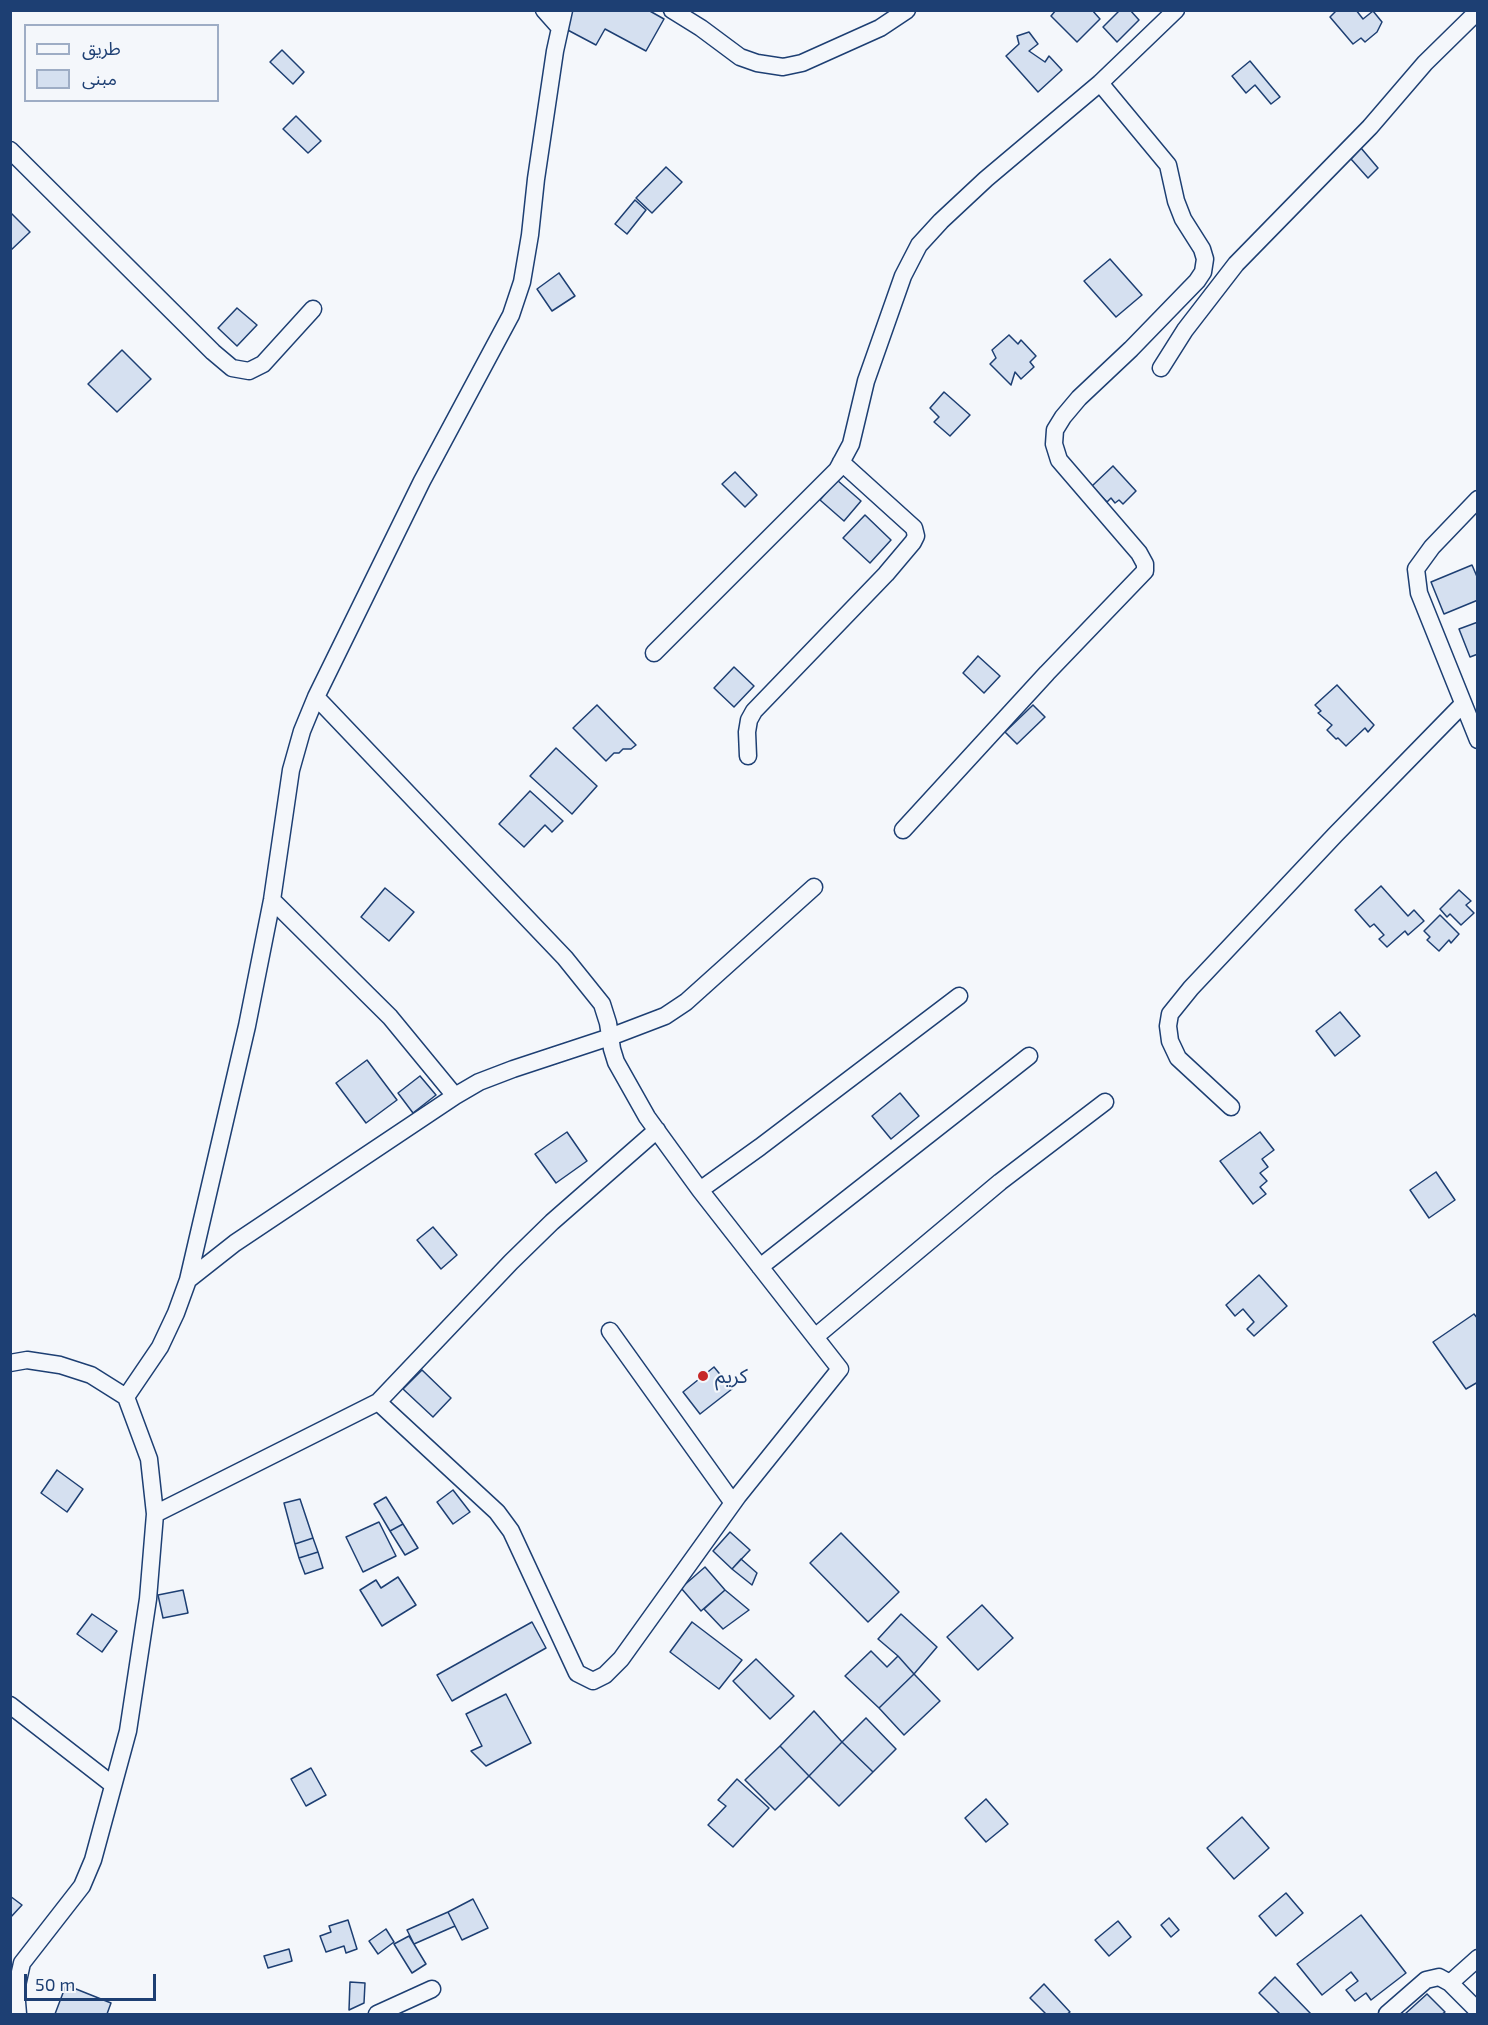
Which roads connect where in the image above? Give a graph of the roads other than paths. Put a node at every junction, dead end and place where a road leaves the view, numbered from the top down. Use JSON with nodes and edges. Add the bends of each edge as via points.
{"nodes":[{"id":1,"x":544,"y":10,"type":"edge"},
{"id":2,"x":564,"y":10,"type":"edge"},
{"id":3,"x":672,"y":10,"type":"edge"},
{"id":4,"x":907,"y":10,"type":"edge"},
{"id":5,"x":1478,"y":11,"type":"edge"},
{"id":6,"x":1166,"y":14,"type":"edge"},
{"id":7,"x":560,"y":28,"type":"junction"},
{"id":8,"x":1100,"y":83,"type":"junction"},
{"id":9,"x":10,"y":150,"type":"edge"},
{"id":10,"x":313,"y":309,"type":"dead end"},
{"id":11,"x":1161,"y":368,"type":"dead end"},
{"id":12,"x":842,"y":462,"type":"junction"},
{"id":13,"x":1478,"y":499,"type":"edge"},
{"id":14,"x":654,"y":653,"type":"dead end"},
{"id":15,"x":316,"y":697,"type":"junction"},
{"id":16,"x":1463,"y":704,"type":"junction"},
{"id":17,"x":1478,"y":740,"type":"edge"},
{"id":18,"x":748,"y":756,"type":"dead end"},
{"id":19,"x":903,"y":830,"type":"dead end"},
{"id":20,"x":814,"y":887,"type":"dead end"},
{"id":21,"x":272,"y":900,"type":"junction"},
{"id":22,"x":959,"y":996,"type":"dead end"},
{"id":23,"x":610,"y":1037,"type":"junction"},
{"id":24,"x":1029,"y":1056,"type":"dead end"},
{"id":25,"x":455,"y":1096,"type":"junction"},
{"id":26,"x":1105,"y":1102,"type":"dead end"},
{"id":27,"x":1231,"y":1107,"type":"dead end"},
{"id":28,"x":657,"y":1130,"type":"junction"},
{"id":29,"x":700,"y":1190,"type":"junction"},
{"id":30,"x":760,"y":1267,"type":"junction"},
{"id":31,"x":188,"y":1280,"type":"junction"},
{"id":32,"x":610,"y":1331,"type":"dead end"},
{"id":33,"x":815,"y":1337,"type":"junction"},
{"id":34,"x":10,"y":1363,"type":"edge"},
{"id":35,"x":126,"y":1396,"type":"junction"},
{"id":36,"x":378,"y":1402,"type":"junction"},
{"id":37,"x":733,"y":1503,"type":"junction"},
{"id":38,"x":155,"y":1514,"type":"junction"},
{"id":39,"x":10,"y":1705,"type":"edge"},
{"id":40,"x":113,"y":1785,"type":"junction"},
{"id":41,"x":1478,"y":1958,"type":"edge"},
{"id":42,"x":1450,"y":1983,"type":"junction"},
{"id":43,"x":432,"y":1989,"type":"dead end"},
{"id":44,"x":1478,"y":2011,"type":"edge"},
{"id":45,"x":18,"y":2014,"type":"edge"},
{"id":46,"x":377,"y":2014,"type":"edge"},
{"id":47,"x":1387,"y":2014,"type":"edge"}],
"edges":[{"from":1,"to":7,"type":"street"},
{"from":2,"to":7,"type":"street"},
{"from":3,"to":4,"type":"street","via":[[740,57],[783,67],[802,63],[880,28]]},
{"from":5,"to":11,"type":"street","via":[[1236,264]]},
{"from":6,"to":8,"type":"street"},
{"from":7,"to":15,"type":"street","via":[[522,282],[511,315],[422,481]]},
{"from":8,"to":12,"type":"street","via":[[986,179],[919,245],[903,276]]},
{"from":8,"to":19,"type":"street","via":[[1168,165],[1183,219],[1205,259],[1197,281],[1079,398],[1055,430],[1059,460],[1140,553],[1145,571]]},
{"from":9,"to":10,"type":"street","via":[[232,368],[249,371],[263,364]]},
{"from":12,"to":14,"type":"street"},
{"from":12,"to":18,"type":"street","via":[[914,528],[916,536],[886,574],[754,711],[747,732]]},
{"from":13,"to":16,"type":"street","via":[[1416,569],[1419,593]]},
{"from":15,"to":21,"type":"street","via":[[291,770]]},
{"from":15,"to":23,"type":"street","via":[[565,958],[602,1004]]},
{"from":16,"to":17,"type":"street"},
{"from":16,"to":27,"type":"street","via":[[1335,835],[1170,1014],[1170,1041],[1178,1058]]},
{"from":20,"to":23,"type":"street","via":[[686,1002],[665,1016]]},
{"from":21,"to":25,"type":"street","via":[[390,1017]]},
{"from":21,"to":31,"type":"street"},
{"from":22,"to":29,"type":"street"},
{"from":23,"to":25,"type":"street","via":[[513,1069]]},
{"from":23,"to":28,"type":"street","via":[[616,1062]]},
{"from":24,"to":30,"type":"street"},
{"from":25,"to":31,"type":"street","via":[[243,1237]]},
{"from":26,"to":33,"type":"street","via":[[1000,1182]]},
{"from":28,"to":29,"type":"street"},
{"from":28,"to":36,"type":"street","via":[[527,1246]]},
{"from":29,"to":30,"type":"street"},
{"from":30,"to":33,"type":"street"},
{"from":31,"to":35,"type":"street","via":[[160,1347]]},
{"from":32,"to":37,"type":"street"},
{"from":33,"to":37,"type":"street","via":[[840,1369]]},
{"from":34,"to":35,"type":"street","via":[[27,1360],[60,1365],[91,1374]]},
{"from":35,"to":38,"type":"street","via":[[149,1459]]},
{"from":36,"to":37,"type":"street","via":[[497,1512],[511,1531],[577,1673],[593,1681],[621,1659]]},
{"from":36,"to":38,"type":"street"},
{"from":38,"to":40,"type":"street","via":[[148,1599],[130,1720]]},
{"from":39,"to":40,"type":"street"},
{"from":40,"to":45,"type":"street","via":[[82,1886],[22,1963],[16,1990]]},
{"from":41,"to":42,"type":"street"},
{"from":42,"to":44,"type":"street"},
{"from":42,"to":47,"type":"street","via":[[1439,1977],[1426,1980]]},
{"from":43,"to":46,"type":"street"}]}
